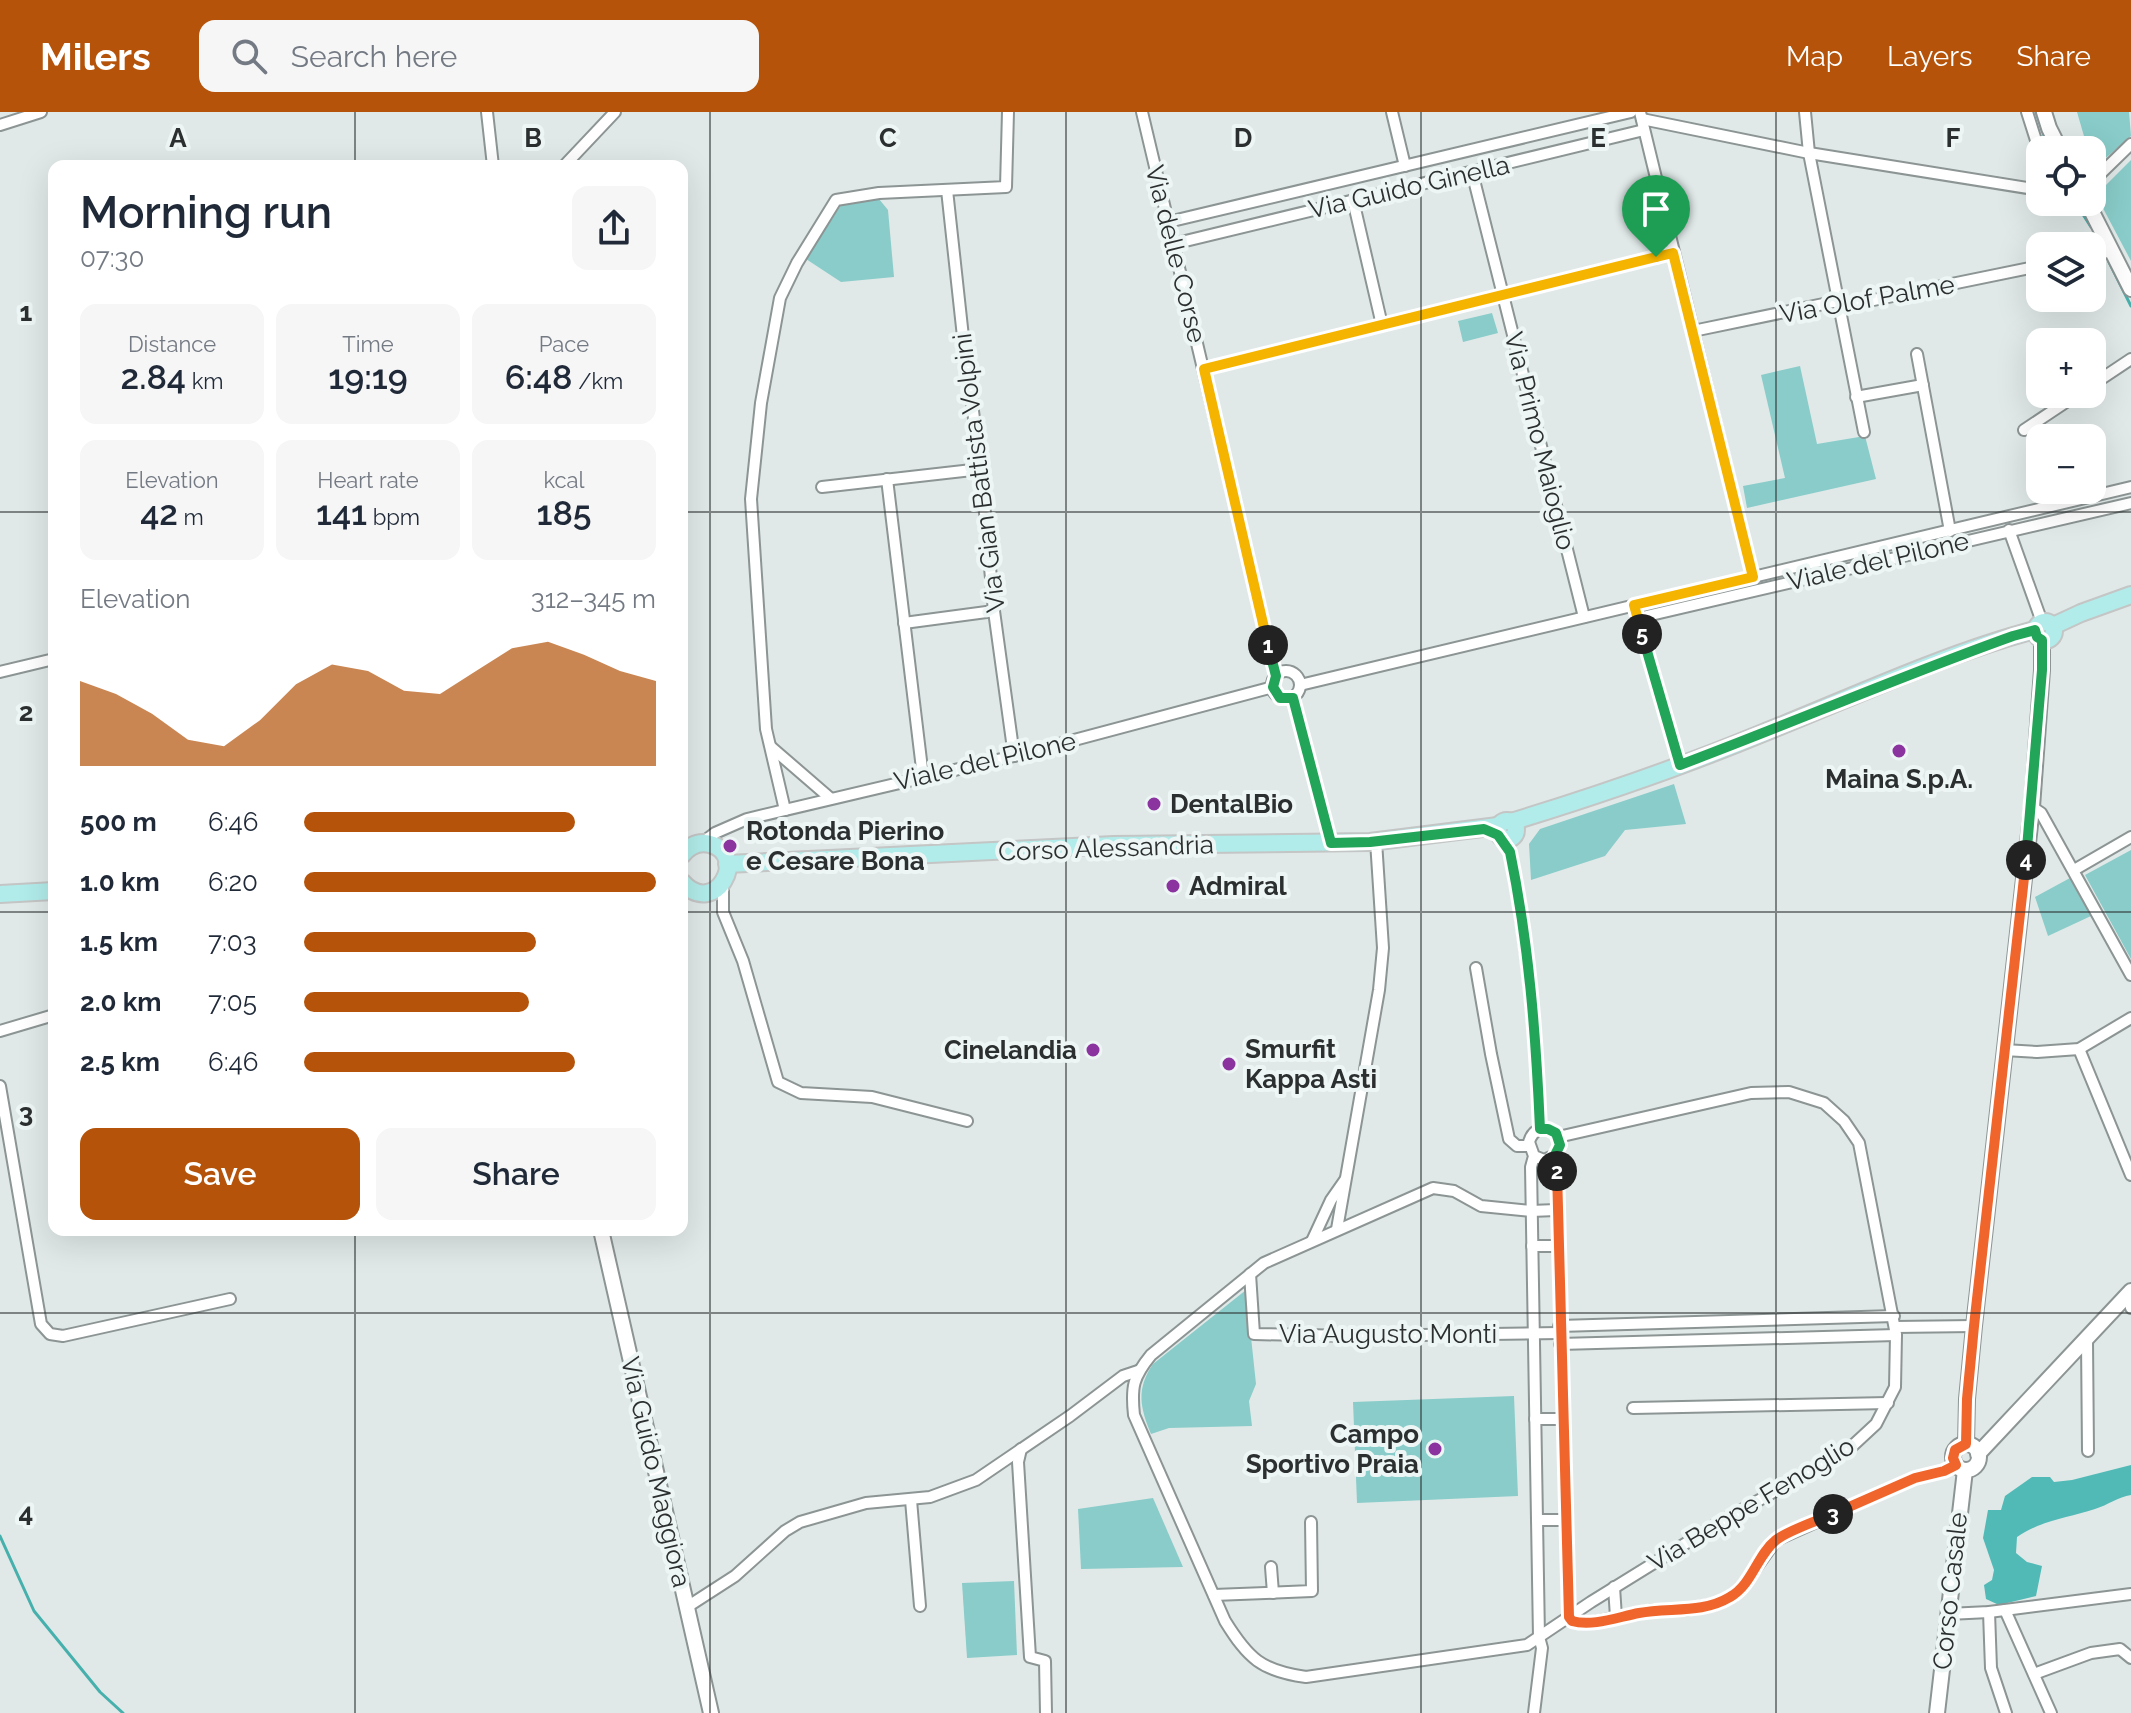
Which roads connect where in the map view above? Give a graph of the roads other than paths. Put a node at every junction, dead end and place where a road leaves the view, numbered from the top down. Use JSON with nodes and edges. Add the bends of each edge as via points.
{"nodes":[{"id":1,"x":41,"y":112,"type":"edge"},
{"id":2,"x":487,"y":112,"type":"edge"},
{"id":3,"x":615,"y":112,"type":"edge"},
{"id":4,"x":1008,"y":112,"type":"edge"},
{"id":5,"x":1142,"y":112,"type":"edge"},
{"id":6,"x":1392,"y":112,"type":"edge"},
{"id":7,"x":1631,"y":112,"type":"edge"},
{"id":8,"x":1805,"y":112,"type":"edge"},
{"id":9,"x":2027,"y":112,"type":"edge"},
{"id":10,"x":2044,"y":112,"type":"edge"},
{"id":11,"x":1642,"y":120,"type":"edge"},
{"id":12,"x":0,"y":125,"type":"edge"},
{"id":13,"x":2035,"y":136,"type":"edge"},
{"id":14,"x":2053,"y":136,"type":"edge"},
{"id":15,"x":2131,"y":144,"type":"edge"},
{"id":16,"x":1809,"y":153,"type":"junction"},
{"id":17,"x":492,"y":160,"type":"edge"},
{"id":18,"x":570,"y":160,"type":"edge"},
{"id":19,"x":1405,"y":166,"type":"junction"},
{"id":20,"x":2106,"y":168,"type":"edge"},
{"id":21,"x":1472,"y":172,"type":"junction"},
{"id":22,"x":2026,"y":188,"type":"edge"},
{"id":23,"x":947,"y":190,"type":"junction"},
{"id":24,"x":1353,"y":200,"type":"junction"},
{"id":25,"x":2094,"y":216,"type":"edge"},
{"id":26,"x":1168,"y":222,"type":"junction"},
{"id":27,"x":1173,"y":244,"type":"junction"},
{"id":28,"x":2112,"y":251,"type":"junction"},
{"id":29,"x":2106,"y":252,"type":"edge"},
{"id":30,"x":1673,"y":253,"type":"junction"},
{"id":31,"x":2026,"y":269,"type":"edge"},
{"id":32,"x":2131,"y":289,"type":"edge"},
{"id":33,"x":1504,"y":296,"type":"junction"},
{"id":34,"x":1838,"y":301,"type":"junction"},
{"id":35,"x":1382,"y":325,"type":"junction"},
{"id":36,"x":1693,"y":331,"type":"junction"},
{"id":37,"x":1917,"y":354,"type":"dead end"},
{"id":38,"x":2131,"y":359,"type":"edge"},
{"id":39,"x":1204,"y":369,"type":"junction"},
{"id":40,"x":2106,"y":376,"type":"edge"},
{"id":41,"x":1923,"y":385,"type":"junction"},
{"id":42,"x":1856,"y":397,"type":"junction"},
{"id":43,"x":2057,"y":408,"type":"edge"},
{"id":44,"x":2024,"y":430,"type":"dead end"},
{"id":45,"x":1864,"y":432,"type":"dead end"},
{"id":46,"x":981,"y":469,"type":"junction"},
{"id":47,"x":887,"y":479,"type":"junction"},
{"id":48,"x":822,"y":487,"type":"dead end"},
{"id":49,"x":2131,"y":487,"type":"edge"},
{"id":50,"x":2131,"y":503,"type":"edge"},
{"id":51,"x":2009,"y":530,"type":"junction"},
{"id":52,"x":1950,"y":531,"type":"junction"},
{"id":53,"x":1753,"y":577,"type":"junction"},
{"id":54,"x":2131,"y":595,"type":"edge"},
{"id":55,"x":1634,"y":605,"type":"junction"},
{"id":56,"x":994,"y":611,"type":"junction"},
{"id":57,"x":1584,"y":617,"type":"junction"},
{"id":58,"x":1638,"y":618,"type":"junction"},
{"id":59,"x":904,"y":623,"type":"junction"},
{"id":60,"x":2043,"y":630,"type":"junction"},
{"id":61,"x":48,"y":660,"type":"edge"},
{"id":62,"x":0,"y":672,"type":"edge"},
{"id":63,"x":1274,"y":682,"type":"junction"},
{"id":64,"x":1300,"y":685,"type":"junction"},
{"id":65,"x":1293,"y":698,"type":"junction"},
{"id":66,"x":769,"y":745,"type":"junction"},
{"id":67,"x":1014,"y":756,"type":"junction"},
{"id":68,"x":1680,"y":765,"type":"junction"},
{"id":69,"x":923,"y":777,"type":"junction"},
{"id":70,"x":830,"y":798,"type":"junction"},
{"id":71,"x":2032,"y":807,"type":"junction"},
{"id":72,"x":785,"y":810,"type":"junction"},
{"id":73,"x":1504,"y":834,"type":"junction"},
{"id":74,"x":2131,"y":837,"type":"edge"},
{"id":75,"x":1376,"y":841,"type":"junction"},
{"id":76,"x":702,"y":843,"type":"junction"},
{"id":77,"x":1331,"y":843,"type":"junction"},
{"id":78,"x":688,"y":848,"type":"edge"},
{"id":79,"x":727,"y":864,"type":"junction"},
{"id":80,"x":2074,"y":870,"type":"junction"},
{"id":81,"x":723,"y":884,"type":"junction"},
{"id":82,"x":688,"y":887,"type":"edge"},
{"id":83,"x":48,"y":892,"type":"edge"},
{"id":84,"x":700,"y":893,"type":"junction"},
{"id":85,"x":0,"y":894,"type":"edge"},
{"id":86,"x":723,"y":912,"type":"junction"},
{"id":87,"x":1476,"y":968,"type":"dead end"},
{"id":88,"x":2131,"y":975,"type":"edge"},
{"id":89,"x":48,"y":1017,"type":"edge"},
{"id":90,"x":2131,"y":1018,"type":"edge"},
{"id":91,"x":0,"y":1031,"type":"edge"},
{"id":92,"x":2079,"y":1049,"type":"junction"},
{"id":93,"x":2004,"y":1050,"type":"junction"},
{"id":94,"x":0,"y":1086,"type":"edge"},
{"id":95,"x":967,"y":1121,"type":"dead end"},
{"id":96,"x":1540,"y":1129,"type":"junction"},
{"id":97,"x":1558,"y":1137,"type":"junction"},
{"id":98,"x":1531,"y":1151,"type":"junction"},
{"id":99,"x":1554,"y":1157,"type":"junction"},
{"id":100,"x":2131,"y":1175,"type":"edge"},
{"id":101,"x":1346,"y":1179,"type":"junction"},
{"id":102,"x":1556,"y":1210,"type":"junction"},
{"id":103,"x":1531,"y":1211,"type":"junction"},
{"id":104,"x":1337,"y":1229,"type":"junction"},
{"id":105,"x":602,"y":1236,"type":"edge"},
{"id":106,"x":1312,"y":1241,"type":"junction"},
{"id":107,"x":1532,"y":1246,"type":"junction"},
{"id":108,"x":1557,"y":1246,"type":"junction"},
{"id":109,"x":1250,"y":1274,"type":"junction"},
{"id":110,"x":2130,"y":1297,"type":"edge"},
{"id":111,"x":230,"y":1299,"type":"dead end"},
{"id":112,"x":1895,"y":1326,"type":"junction"},
{"id":113,"x":1974,"y":1326,"type":"junction"},
{"id":114,"x":1533,"y":1334,"type":"junction"},
{"id":115,"x":1560,"y":1334,"type":"junction"},
{"id":116,"x":2087,"y":1341,"type":"junction"},
{"id":117,"x":1138,"y":1371,"type":"junction"},
{"id":118,"x":1888,"y":1403,"type":"junction"},
{"id":119,"x":1633,"y":1408,"type":"dead end"},
{"id":120,"x":1535,"y":1419,"type":"junction"},
{"id":121,"x":1562,"y":1419,"type":"junction"},
{"id":122,"x":1966,"y":1444,"type":"junction"},
{"id":123,"x":1021,"y":1449,"type":"junction"},
{"id":124,"x":2088,"y":1451,"type":"dead end"},
{"id":125,"x":1978,"y":1454,"type":"junction"},
{"id":126,"x":1960,"y":1467,"type":"junction"},
{"id":127,"x":911,"y":1500,"type":"junction"},
{"id":128,"x":1537,"y":1520,"type":"junction"},
{"id":129,"x":1565,"y":1520,"type":"junction"},
{"id":130,"x":1311,"y":1522,"type":"dead end"},
{"id":131,"x":1271,"y":1567,"type":"dead end"},
{"id":132,"x":1614,"y":1587,"type":"junction"},
{"id":133,"x":1273,"y":1593,"type":"junction"},
{"id":134,"x":2131,"y":1594,"type":"edge"},
{"id":135,"x":1214,"y":1595,"type":"junction"},
{"id":136,"x":920,"y":1606,"type":"dead end"},
{"id":137,"x":687,"y":1607,"type":"junction"},
{"id":138,"x":2005,"y":1610,"type":"junction"},
{"id":139,"x":1989,"y":1612,"type":"junction"},
{"id":140,"x":1948,"y":1614,"type":"junction"},
{"id":141,"x":1569,"y":1617,"type":"junction"},
{"id":142,"x":1616,"y":1617,"type":"junction"},
{"id":143,"x":1539,"y":1637,"type":"junction"},
{"id":144,"x":2131,"y":1658,"type":"edge"},
{"id":145,"x":2034,"y":1674,"type":"junction"},
{"id":146,"x":711,"y":1713,"type":"edge"},
{"id":147,"x":1046,"y":1713,"type":"edge"},
{"id":148,"x":1534,"y":1713,"type":"edge"},
{"id":149,"x":1937,"y":1713,"type":"edge"},
{"id":150,"x":2006,"y":1713,"type":"edge"},
{"id":151,"x":2051,"y":1713,"type":"edge"}],
"edges":[{"from":1,"to":12,"type":"street"},
{"from":2,"to":17,"type":"street"},
{"from":3,"to":18,"type":"street"},
{"from":4,"to":23,"type":"street","via":[[1006,187]]},
{"from":5,"to":26,"type":"street","name":"Via delle Corse"},
{"from":6,"to":19,"type":"street","name":"Via Guido Ginella"},
{"from":7,"to":19,"type":"street","name":"Via Guido Ginella"},
{"from":8,"to":16,"type":"street"},
{"from":9,"to":13,"type":"street"},
{"from":10,"to":14,"type":"street"},
{"from":11,"to":16,"type":"street"},
{"from":11,"to":21,"type":"street","name":"Via Guido Ginella"},
{"from":11,"to":30,"type":"street"},
{"from":15,"to":20,"type":"street"},
{"from":16,"to":22,"type":"street"},
{"from":16,"to":34,"type":"street"},
{"from":19,"to":26,"type":"street","name":"Via Guido Ginella"},
{"from":21,"to":24,"type":"street","name":"Via Guido Ginella"},
{"from":21,"to":33,"type":"street","name":"Via Primo Maioglio"},
{"from":23,"to":46,"type":"street","name":"Via Gian Battista Volpini"},
{"from":23,"to":66,"type":"street","via":[[836,200],[780,298],[751,499]]},
{"from":24,"to":27,"type":"street","name":"Via Guido Ginella"},
{"from":24,"to":35,"type":"street"},
{"from":25,"to":28,"type":"street"},
{"from":26,"to":27,"type":"street","name":"Via delle Corse"},
{"from":27,"to":39,"type":"street","name":"Via delle Corse"},
{"from":28,"to":29,"type":"street"},
{"from":28,"to":32,"type":"street"},
{"from":30,"to":33,"type":"street"},
{"from":30,"to":36,"type":"street"},
{"from":31,"to":34,"type":"street","name":"Via Olof Palme","via":[[1861,303]]},
{"from":33,"to":35,"type":"street"},
{"from":33,"to":57,"type":"street","name":"Via Primo Maioglio"},
{"from":34,"to":36,"type":"street","name":"Via Olof Palme"},
{"from":34,"to":42,"type":"street"},
{"from":35,"to":39,"type":"street"},
{"from":36,"to":53,"type":"street"},
{"from":37,"to":41,"type":"street"},
{"from":38,"to":40,"type":"street"},
{"from":39,"to":63,"type":"street","name":"Via delle Corse"},
{"from":41,"to":42,"type":"street"},
{"from":41,"to":52,"type":"street"},
{"from":42,"to":45,"type":"street"},
{"from":43,"to":44,"type":"street"},
{"from":46,"to":47,"type":"street"},
{"from":46,"to":56,"type":"street","name":"Via Gian Battista Volpini"},
{"from":47,"to":48,"type":"street"},
{"from":47,"to":59,"type":"street"},
{"from":49,"to":52,"type":"street","name":"Viale del Pilone"},
{"from":50,"to":51,"type":"street","name":"Viale del Pilone"},
{"from":51,"to":58,"type":"street","name":"Viale del Pilone"},
{"from":51,"to":60,"type":"street"},
{"from":52,"to":53,"type":"street","name":"Viale del Pilone"},
{"from":53,"to":55,"type":"street","name":"Viale del Pilone"},
{"from":54,"to":60,"type":"main road"},
{"from":55,"to":57,"type":"street","name":"Viale del Pilone"},
{"from":55,"to":58,"type":"street"},
{"from":56,"to":59,"type":"street"},
{"from":56,"to":67,"type":"street","name":"Via Gian Battista Volpini"},
{"from":57,"to":64,"type":"street","name":"Viale del Pilone"},
{"from":58,"to":68,"type":"street"},
{"from":59,"to":69,"type":"street"},
{"from":60,"to":68,"type":"main road","via":[[2013,636],[1841,699]]},
{"from":60,"to":71,"type":"street"},
{"from":61,"to":62,"type":"street"},
{"from":63,"to":64,"type":"street","via":[[1289,672]]},
{"from":63,"to":65,"type":"street","via":[[1280,698]]},
{"from":63,"to":67,"type":"street","name":"Viale del Pilone"},
{"from":64,"to":65,"type":"street"},
{"from":65,"to":77,"type":"street"},
{"from":66,"to":70,"type":"street"},
{"from":66,"to":72,"type":"street"},
{"from":67,"to":69,"type":"street","name":"Viale del Pilone"},
{"from":68,"to":73,"type":"main road","via":[[1531,816]]},
{"from":69,"to":70,"type":"street","name":"Viale del Pilone"},
{"from":70,"to":72,"type":"street","name":"Viale del Pilone"},
{"from":71,"to":80,"type":"street","via":[[2041,813]]},
{"from":71,"to":93,"type":"street"},
{"from":72,"to":76,"type":"street","name":"Viale del Pilone","via":[[747,819]]},
{"from":73,"to":75,"type":"main road","name":"Corso Alessandria"},
{"from":73,"to":96,"type":"street","via":[[1518,889],[1532,1003]]},
{"from":74,"to":80,"type":"street"},
{"from":75,"to":77,"type":"main road","name":"Corso Alessandria"},
{"from":75,"to":101,"type":"street","via":[[1383,948]]},
{"from":76,"to":78,"type":"main road"},
{"from":76,"to":79,"type":"main road","via":[[716,847]]},
{"from":77,"to":79,"type":"main road","name":"Corso Alessandria","via":[[1114,845]]},
{"from":79,"to":81,"type":"main road"},
{"from":80,"to":88,"type":"street"},
{"from":81,"to":84,"type":"main road"},
{"from":81,"to":86,"type":"street"},
{"from":82,"to":84,"type":"main road"},
{"from":83,"to":85,"type":"main road"},
{"from":84,"to":86,"type":"street"},
{"from":86,"to":95,"type":"street","via":[[778,1082],[801,1093],[872,1097]]},
{"from":87,"to":98,"type":"street","via":[[1509,1139]]},
{"from":89,"to":91,"type":"street"},
{"from":90,"to":92,"type":"street"},
{"from":92,"to":93,"type":"street"},
{"from":92,"to":100,"type":"street"},
{"from":93,"to":113,"type":"street"},
{"from":94,"to":111,"type":"street","via":[[41,1324],[50,1334],[63,1336]]},
{"from":96,"to":97,"type":"street"},
{"from":96,"to":98,"type":"street","name":"Via Augusto Monti","via":[[1530,1137]]},
{"from":97,"to":99,"type":"street"},
{"from":97,"to":112,"type":"street","name":"Via Beppe Fenoglio","via":[[1751,1093],[1789,1092],[1824,1103],[1859,1143]]},
{"from":98,"to":99,"type":"street","via":[[1544,1160]]},
{"from":98,"to":103,"type":"street","name":"Via Augusto Monti"},
{"from":99,"to":102,"type":"street"},
{"from":101,"to":104,"type":"street"},
{"from":101,"to":106,"type":"street"},
{"from":102,"to":103,"type":"street"},
{"from":102,"to":108,"type":"street"},
{"from":103,"to":104,"type":"street","via":[[1481,1206],[1454,1191],[1433,1188]]},
{"from":103,"to":107,"type":"street","name":"Via Augusto Monti"},
{"from":104,"to":106,"type":"street"},
{"from":105,"to":137,"type":"street","name":"Via Guido Maggiora"},
{"from":106,"to":109,"type":"street"},
{"from":107,"to":108,"type":"street"},
{"from":107,"to":114,"type":"street","name":"Via Augusto Monti"},
{"from":108,"to":115,"type":"street"},
{"from":109,"to":114,"type":"street","name":"Via Augusto Monti","via":[[1254,1334]]},
{"from":109,"to":117,"type":"street"},
{"from":110,"to":116,"type":"street"},
{"from":112,"to":113,"type":"street"},
{"from":112,"to":115,"type":"street"},
{"from":112,"to":115,"type":"street"},
{"from":112,"to":118,"type":"street","name":"Via Beppe Fenoglio","via":[[1897,1369]]},
{"from":113,"to":122,"type":"street"},
{"from":114,"to":115,"type":"street","name":"Via Augusto Monti"},
{"from":114,"to":120,"type":"street","name":"Via Augusto Monti"},
{"from":115,"to":121,"type":"street"},
{"from":116,"to":124,"type":"street"},
{"from":116,"to":125,"type":"street"},
{"from":117,"to":123,"type":"street","via":[[1123,1376]]},
{"from":117,"to":135,"type":"street","name":"Via Beppe Fenoglio","via":[[1134,1415]]},
{"from":118,"to":119,"type":"street"},
{"from":118,"to":132,"type":"street","name":"Via Beppe Fenoglio","via":[[1876,1424],[1849,1449]]},
{"from":120,"to":121,"type":"street"},
{"from":120,"to":128,"type":"street","name":"Via Augusto Monti"},
{"from":121,"to":129,"type":"street"},
{"from":122,"to":125,"type":"street"},
{"from":122,"to":126,"type":"street","via":[[1955,1450],[1953,1458]]},
{"from":123,"to":127,"type":"street","via":[[976,1480]]},
{"from":123,"to":147,"type":"street","via":[[1030,1657],[1045,1661]]},
{"from":125,"to":126,"type":"street","via":[[1975,1465]]},
{"from":126,"to":140,"type":"street","name":"Corso Casale"},
{"from":126,"to":142,"type":"street","via":[[1915,1478],[1776,1540],[1733,1596],[1716,1604]]},
{"from":127,"to":136,"type":"street"},
{"from":127,"to":137,"type":"street","via":[[866,1503],[800,1522],[735,1576]]},
{"from":128,"to":129,"type":"street"},
{"from":128,"to":143,"type":"street","name":"Via Augusto Monti"},
{"from":129,"to":141,"type":"street"},
{"from":130,"to":133,"type":"street","via":[[1313,1588]]},
{"from":131,"to":133,"type":"street"},
{"from":132,"to":141,"type":"street","name":"Via Beppe Fenoglio"},
{"from":132,"to":142,"type":"street"},
{"from":133,"to":135,"type":"street"},
{"from":134,"to":138,"type":"street"},
{"from":135,"to":143,"type":"street","name":"Via Beppe Fenoglio","via":[[1240,1645],[1280,1674],[1306,1677],[1517,1648]]},
{"from":137,"to":146,"type":"street","name":"Via Guido Maggiora"},
{"from":138,"to":139,"type":"street"},
{"from":138,"to":145,"type":"street"},
{"from":139,"to":140,"type":"street"},
{"from":139,"to":150,"type":"street","via":[[1991,1668]]},
{"from":140,"to":149,"type":"street","name":"Corso Casale"},
{"from":141,"to":142,"type":"street","via":[[1576,1623]]},
{"from":141,"to":143,"type":"street","name":"Via Beppe Fenoglio"},
{"from":143,"to":148,"type":"street","name":"Via Augusto Monti"},
{"from":144,"to":145,"type":"street","via":[[2120,1649],[2091,1653]]},
{"from":145,"to":151,"type":"street"}]}
